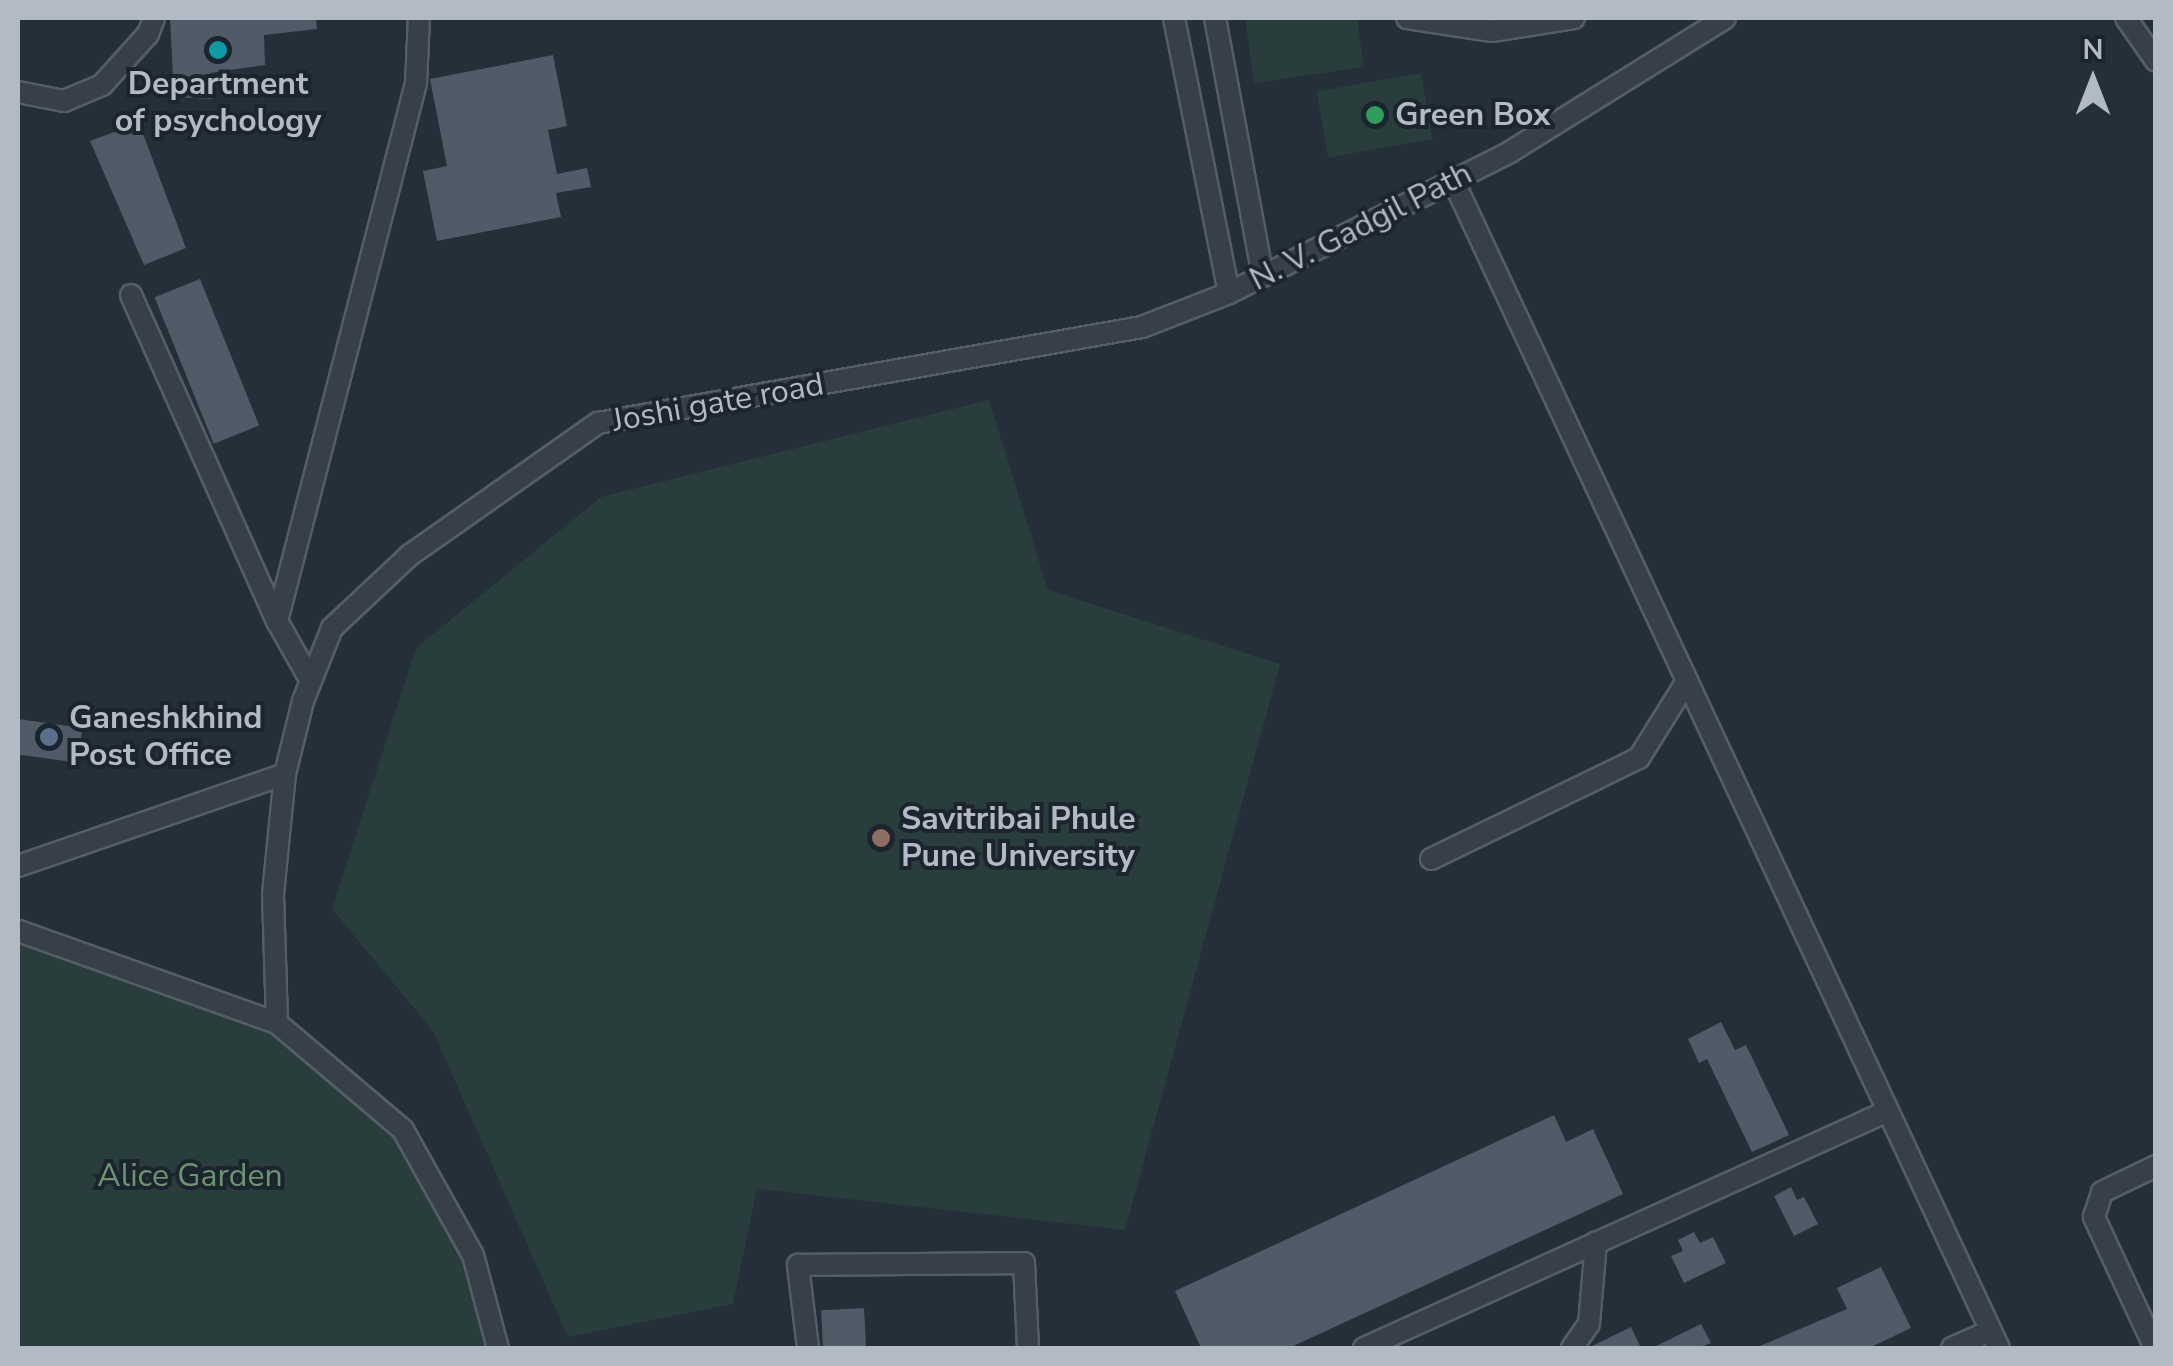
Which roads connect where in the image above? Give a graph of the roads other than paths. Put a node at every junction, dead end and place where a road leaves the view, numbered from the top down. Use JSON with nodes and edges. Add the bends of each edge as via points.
{"nodes":[{"id":1,"x":154,"y":18,"type":"edge"},
{"id":2,"x":419,"y":18,"type":"edge"},
{"id":3,"x":1174,"y":18,"type":"edge"},
{"id":4,"x":1215,"y":18,"type":"edge"},
{"id":5,"x":1407,"y":18,"type":"edge"},
{"id":6,"x":1574,"y":18,"type":"edge"},
{"id":7,"x":2126,"y":18,"type":"edge"},
{"id":8,"x":1715,"y":20,"type":"edge"},
{"id":9,"x":2156,"y":61,"type":"edge"},
{"id":10,"x":18,"y":92,"type":"edge"},
{"id":11,"x":1453,"y":180,"type":"junction"},
{"id":12,"x":1263,"y":276,"type":"junction"},
{"id":13,"x":131,"y":294,"type":"dead end"},
{"id":14,"x":1229,"y":294,"type":"junction"},
{"id":15,"x":1142,"y":327,"type":"joint"},
{"id":16,"x":276,"y":621,"type":"junction"},
{"id":17,"x":1687,"y":681,"type":"junction"},
{"id":18,"x":311,"y":682,"type":"junction"},
{"id":19,"x":285,"y":774,"type":"junction"},
{"id":20,"x":1432,"y":860,"type":"dead end"},
{"id":21,"x":18,"y":866,"type":"edge"},
{"id":22,"x":18,"y":931,"type":"edge"},
{"id":23,"x":277,"y":1023,"type":"junction"},
{"id":24,"x":1888,"y":1111,"type":"junction"},
{"id":25,"x":2156,"y":1166,"type":"edge"},
{"id":26,"x":1596,"y":1242,"type":"junction"},
{"id":27,"x":1994,"y":1340,"type":"edge"},
{"id":28,"x":498,"y":1348,"type":"edge"},
{"id":29,"x":808,"y":1348,"type":"edge"},
{"id":30,"x":1028,"y":1348,"type":"edge"},
{"id":31,"x":1364,"y":1348,"type":"edge"},
{"id":32,"x":1572,"y":1348,"type":"edge"},
{"id":33,"x":1952,"y":1348,"type":"edge"},
{"id":34,"x":2154,"y":1348,"type":"edge"}],
"edges":[{"from":1,"to":10,"type":"street","via":[[148,34],[102,85],[64,101]]},
{"from":2,"to":16,"type":"street","via":[[416,83]]},
{"from":3,"to":14,"type":"street"},
{"from":4,"to":12,"type":"street"},
{"from":5,"to":6,"type":"street","via":[[1492,31]]},
{"from":7,"to":9,"type":"street"},
{"from":8,"to":11,"type":"street","name":"N. V. Gadgil Path","via":[[1510,152]]},
{"from":11,"to":12,"type":"street","name":"N. V. Gadgil Path"},
{"from":11,"to":17,"type":"street"},
{"from":12,"to":14,"type":"street","name":"N. V. Gadgil Path"},
{"from":13,"to":16,"type":"street"},
{"from":14,"to":15,"type":"street","name":"N. V. Gadgil Path"},
{"from":15,"to":18,"type":"street","name":"Joshi gate road","via":[[598,423],[410,555],[332,628]]},
{"from":16,"to":18,"type":"street"},
{"from":17,"to":20,"type":"street","via":[[1639,758]]},
{"from":17,"to":24,"type":"street"},
{"from":18,"to":19,"type":"street","name":"Joshi gate road"},
{"from":19,"to":21,"type":"street"},
{"from":19,"to":23,"type":"street","name":"Joshi gate road","via":[[274,895]]},
{"from":22,"to":23,"type":"street"},
{"from":23,"to":28,"type":"street","via":[[404,1130],[474,1255]]},
{"from":24,"to":26,"type":"street"},
{"from":24,"to":27,"type":"street"},
{"from":25,"to":34,"type":"street","via":[[2102,1192],[2094,1216]]},
{"from":26,"to":31,"type":"street"},
{"from":26,"to":32,"type":"street","via":[[1588,1324]]},
{"from":27,"to":33,"type":"street"},
{"from":29,"to":30,"type":"street","via":[[798,1266],[1024,1263]]}]}
